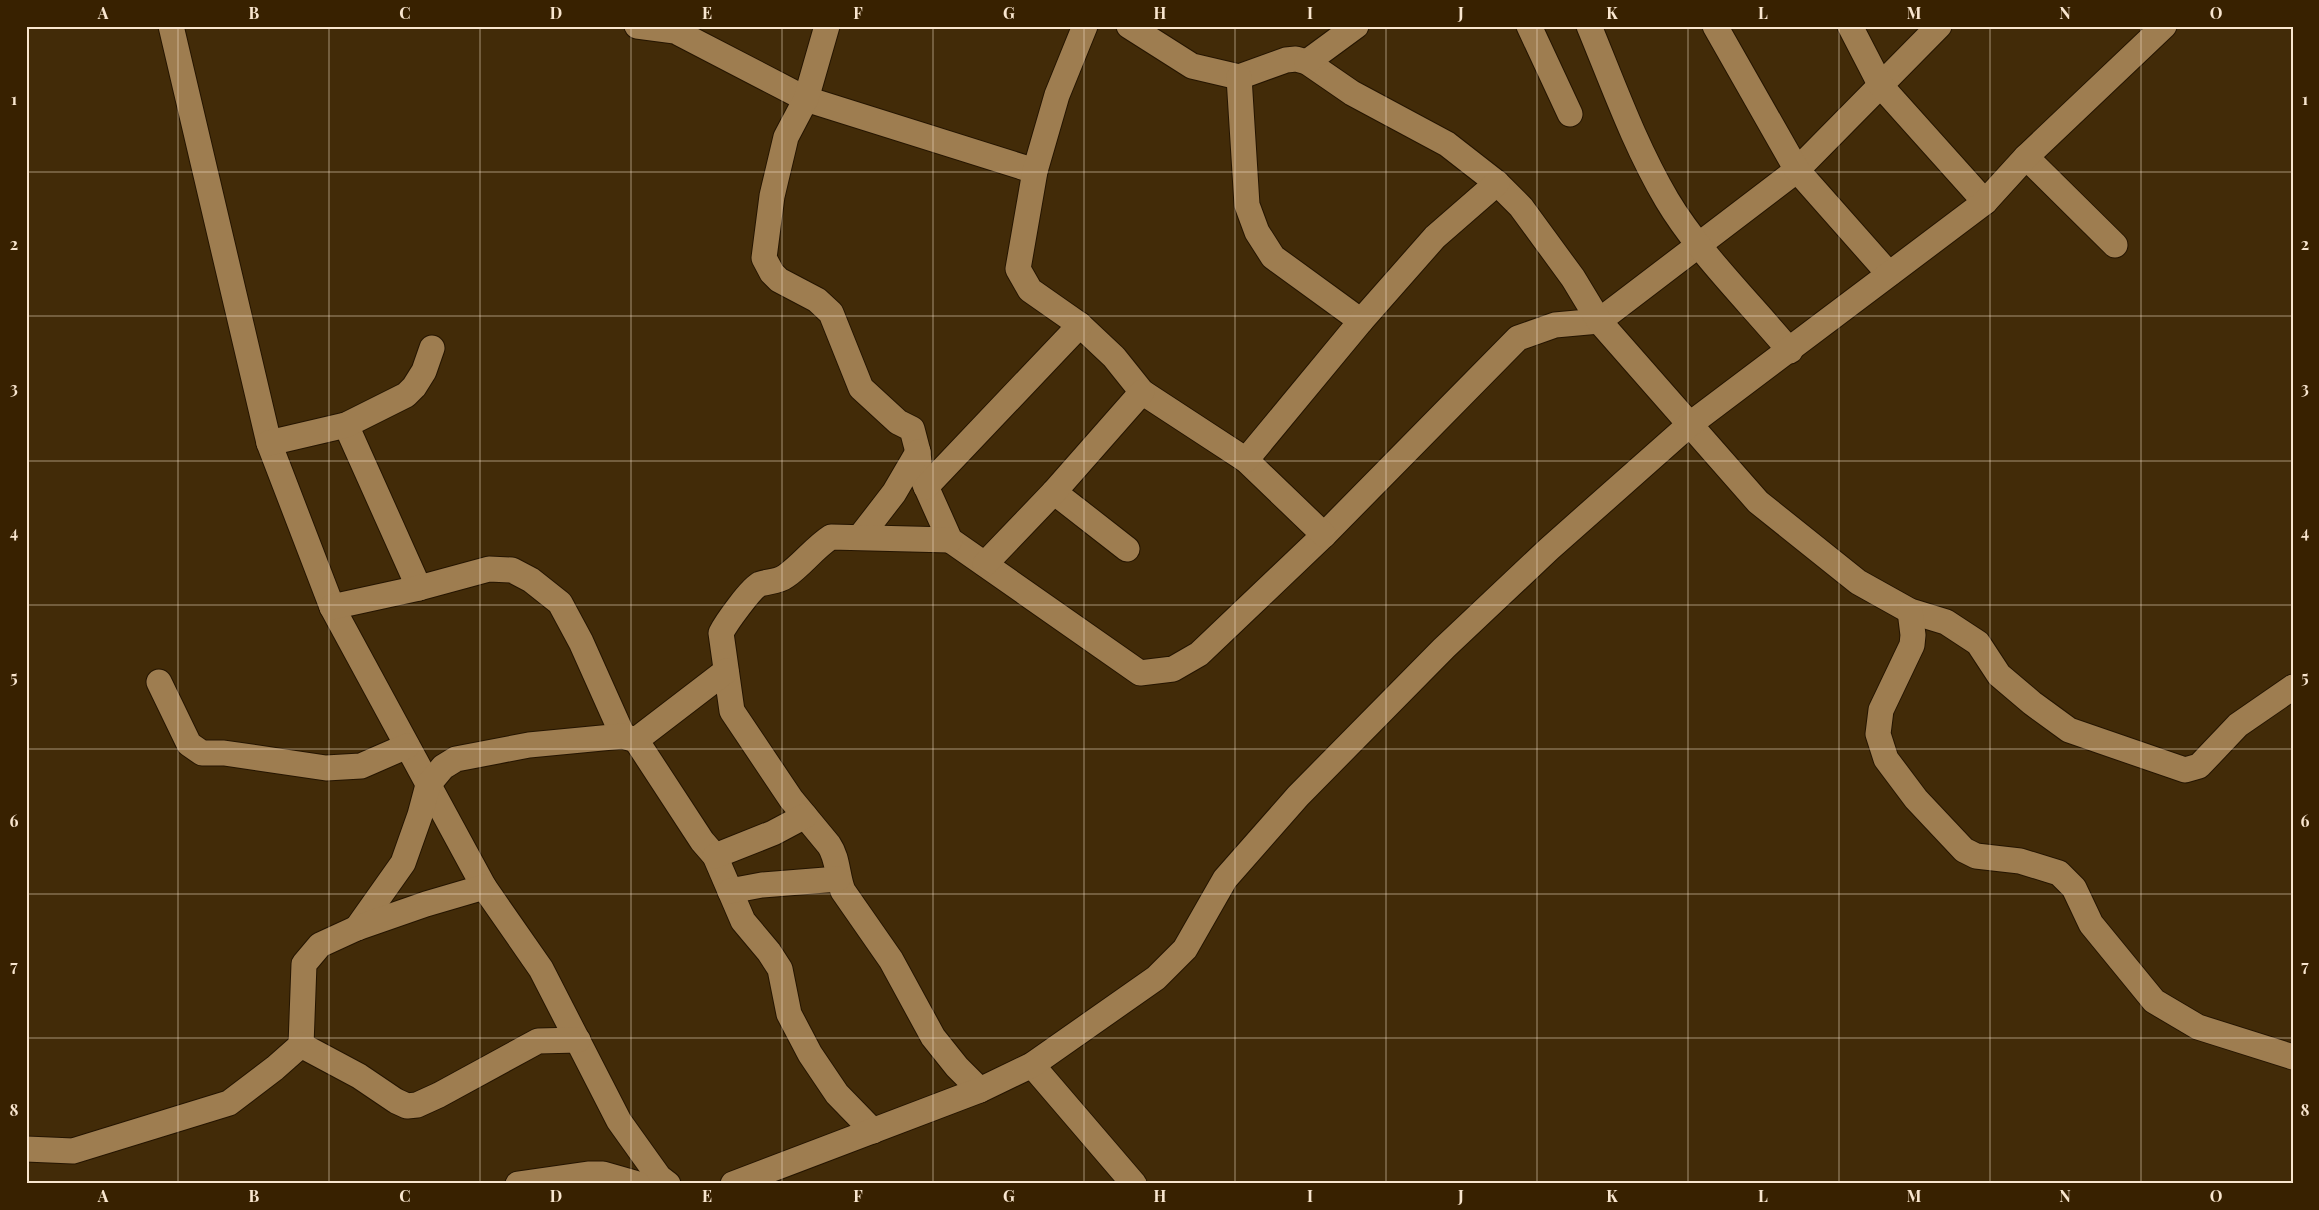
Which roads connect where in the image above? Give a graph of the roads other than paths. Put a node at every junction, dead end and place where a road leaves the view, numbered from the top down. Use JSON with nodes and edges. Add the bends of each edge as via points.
{"nodes":[{"id":1,"x":171,"y":26,"type":"edge"},
{"id":2,"x":637,"y":26,"type":"edge"},
{"id":3,"x":827,"y":26,"type":"edge"},
{"id":4,"x":1085,"y":26,"type":"edge"},
{"id":5,"x":1129,"y":26,"type":"edge"},
{"id":6,"x":1356,"y":26,"type":"edge"},
{"id":7,"x":1529,"y":26,"type":"edge"},
{"id":8,"x":1589,"y":26,"type":"edge"},
{"id":9,"x":1715,"y":26,"type":"edge"},
{"id":10,"x":1850,"y":26,"type":"edge"},
{"id":11,"x":1939,"y":26,"type":"edge"},
{"id":12,"x":2164,"y":26,"type":"edge"},
{"id":13,"x":1307,"y":62,"type":"junction"},
{"id":14,"x":1239,"y":77,"type":"junction"},
{"id":15,"x":1881,"y":86,"type":"junction"},
{"id":16,"x":806,"y":99,"type":"junction"},
{"id":17,"x":1570,"y":114,"type":"dead end"},
{"id":18,"x":2026,"y":157,"type":"junction"},
{"id":19,"x":1797,"y":170,"type":"junction"},
{"id":20,"x":1034,"y":171,"type":"junction"},
{"id":21,"x":1497,"y":183,"type":"junction"},
{"id":22,"x":1985,"y":202,"type":"junction"},
{"id":23,"x":1699,"y":244,"type":"junction"},
{"id":24,"x":2115,"y":245,"type":"dead end"},
{"id":25,"x":1889,"y":274,"type":"junction"},
{"id":26,"x":1361,"y":321,"type":"junction"},
{"id":27,"x":1599,"y":321,"type":"junction"},
{"id":28,"x":1080,"y":325,"type":"junction"},
{"id":29,"x":432,"y":348,"type":"dead end"},
{"id":30,"x":1790,"y":351,"type":"junction"},
{"id":31,"x":1142,"y":392,"type":"junction"},
{"id":32,"x":346,"y":425,"type":"junction"},
{"id":33,"x":1689,"y":425,"type":"junction"},
{"id":34,"x":269,"y":443,"type":"junction"},
{"id":35,"x":918,"y":452,"type":"junction"},
{"id":36,"x":1246,"y":460,"type":"junction"},
{"id":37,"x":926,"y":487,"type":"junction"},
{"id":38,"x":1054,"y":492,"type":"junction"},
{"id":39,"x":1324,"y":535,"type":"junction"},
{"id":40,"x":860,"y":537,"type":"junction"},
{"id":41,"x":950,"y":540,"type":"junction"},
{"id":42,"x":1127,"y":549,"type":"dead end"},
{"id":43,"x":985,"y":564,"type":"junction"},
{"id":44,"x":419,"y":588,"type":"junction"},
{"id":45,"x":332,"y":607,"type":"junction"},
{"id":46,"x":1910,"y":612,"type":"junction"},
{"id":47,"x":726,"y":671,"type":"junction"},
{"id":48,"x":159,"y":682,"type":"dead end"},
{"id":49,"x":2293,"y":687,"type":"edge"},
{"id":50,"x":630,"y":738,"type":"junction"},
{"id":51,"x":407,"y":746,"type":"junction"},
{"id":52,"x":428,"y":785,"type":"junction"},
{"id":53,"x":805,"y":816,"type":"junction"},
{"id":54,"x":715,"y":856,"type":"junction"},
{"id":55,"x":838,"y":879,"type":"junction"},
{"id":56,"x":484,"y":887,"type":"junction"},
{"id":57,"x":730,"y":891,"type":"junction"},
{"id":58,"x":357,"y":928,"type":"junction"},
{"id":59,"x":578,"y":1040,"type":"junction"},
{"id":60,"x":301,"y":1045,"type":"junction"},
{"id":61,"x":2293,"y":1057,"type":"edge"},
{"id":62,"x":1032,"y":1066,"type":"junction"},
{"id":63,"x":980,"y":1090,"type":"junction"},
{"id":64,"x":873,"y":1131,"type":"junction"},
{"id":65,"x":26,"y":1148,"type":"edge"},
{"id":66,"x":518,"y":1184,"type":"edge"},
{"id":67,"x":638,"y":1184,"type":"edge"},
{"id":68,"x":668,"y":1184,"type":"edge"},
{"id":69,"x":733,"y":1184,"type":"edge"},
{"id":70,"x":1134,"y":1184,"type":"edge"}],
"edges":[{"from":1,"to":34,"type":"street"},
{"from":2,"to":16,"type":"street","via":[[675,31]]},
{"from":3,"to":16,"type":"street"},
{"from":4,"to":20,"type":"street","via":[[1057,95]]},
{"from":5,"to":14,"type":"street","via":[[1192,66]]},
{"from":6,"to":13,"type":"street"},
{"from":7,"to":17,"type":"street"},
{"from":8,"to":23,"type":"street","via":[[1632,128],[1664,192]]},
{"from":9,"to":19,"type":"street"},
{"from":10,"to":15,"type":"street"},
{"from":11,"to":15,"type":"street"},
{"from":12,"to":18,"type":"street"},
{"from":13,"to":14,"type":"street","via":[[1286,60]]},
{"from":13,"to":21,"type":"street","via":[[1352,93],[1447,144]]},
{"from":14,"to":26,"type":"street","via":[[1247,205],[1258,232],[1274,257]]},
{"from":15,"to":19,"type":"street"},
{"from":15,"to":22,"type":"street"},
{"from":16,"to":20,"type":"street"},
{"from":16,"to":35,"type":"street","via":[[786,137],[772,196],[764,258],[779,280],[817,300],[831,313],[861,388],[898,422],[912,430]]},
{"from":18,"to":22,"type":"street"},
{"from":18,"to":24,"type":"street"},
{"from":19,"to":23,"type":"street"},
{"from":19,"to":25,"type":"street"},
{"from":20,"to":28,"type":"street","via":[[1018,269],[1030,290]]},
{"from":21,"to":26,"type":"street","via":[[1435,237]]},
{"from":21,"to":27,"type":"street","via":[[1520,207],[1573,278]]},
{"from":22,"to":25,"type":"street"},
{"from":23,"to":27,"type":"street"},
{"from":23,"to":30,"type":"street"},
{"from":25,"to":30,"type":"street"},
{"from":26,"to":36,"type":"street"},
{"from":27,"to":33,"type":"street"},
{"from":27,"to":39,"type":"street","via":[[1555,325],[1518,338]]},
{"from":28,"to":31,"type":"street","via":[[1114,358]]},
{"from":28,"to":37,"type":"street"},
{"from":29,"to":32,"type":"street","via":[[424,372],[406,395]]},
{"from":30,"to":33,"type":"street"},
{"from":31,"to":36,"type":"street"},
{"from":31,"to":38,"type":"street"},
{"from":32,"to":34,"type":"street"},
{"from":32,"to":44,"type":"street"},
{"from":33,"to":46,"type":"street","via":[[1758,502],[1858,582]]},
{"from":33,"to":62,"type":"street","via":[[1548,549],[1444,648],[1298,796],[1225,879],[1185,949],[1156,978]]},
{"from":34,"to":45,"type":"street"},
{"from":35,"to":37,"type":"street","via":[[920,473]]},
{"from":35,"to":40,"type":"street","via":[[894,493]]},
{"from":36,"to":39,"type":"street"},
{"from":37,"to":41,"type":"street"},
{"from":38,"to":42,"type":"street"},
{"from":38,"to":43,"type":"street"},
{"from":39,"to":43,"type":"street","via":[[1199,654],[1173,669],[1140,672]]},
{"from":40,"to":41,"type":"street"},
{"from":40,"to":47,"type":"street","via":[[830,537],[786,576],[758,585],[721,633]]},
{"from":41,"to":43,"type":"street"},
{"from":44,"to":45,"type":"street"},
{"from":44,"to":50,"type":"street","via":[[490,569],[512,570],[531,580],[560,604]]},
{"from":45,"to":51,"type":"street"},
{"from":46,"to":49,"type":"street","via":[[1946,622],[1978,643],[1999,675],[2069,730],[2185,770],[2198,766],[2238,725]]},
{"from":46,"to":61,"type":"street","via":[[1912,645],[1881,710],[1878,734],[1886,759],[1916,799],[1964,850],[1976,856],[2020,860],[2059,873],[2074,888],[2091,924],[2154,1000],[2198,1027]]},
{"from":47,"to":50,"type":"street"},
{"from":47,"to":53,"type":"street","via":[[732,711]]},
{"from":48,"to":51,"type":"street","via":[[189,744],[202,753],[224,753],[326,768],[361,766]]},
{"from":50,"to":52,"type":"street","via":[[529,746],[456,759],[442,767]]},
{"from":50,"to":54,"type":"street"},
{"from":51,"to":52,"type":"street"},
{"from":52,"to":56,"type":"street"},
{"from":52,"to":58,"type":"street","via":[[403,863]]},
{"from":53,"to":54,"type":"street","via":[[773,833]]},
{"from":53,"to":55,"type":"street","via":[[834,852]]},
{"from":54,"to":57,"type":"street"},
{"from":55,"to":57,"type":"street"},
{"from":55,"to":63,"type":"street","via":[[891,960],[933,1037]]},
{"from":56,"to":58,"type":"street"},
{"from":56,"to":59,"type":"street","via":[[541,969]]},
{"from":57,"to":64,"type":"street","via":[[743,922],[780,969],[789,1014],[810,1054],[837,1094]]},
{"from":58,"to":60,"type":"street","via":[[320,945],[304,964]]},
{"from":59,"to":60,"type":"street","via":[[538,1041],[439,1095],[418,1105],[407,1106]]},
{"from":59,"to":68,"type":"street","via":[[619,1121],[659,1177]]},
{"from":60,"to":65,"type":"street","via":[[229,1103],[73,1151]]},
{"from":62,"to":63,"type":"street"},
{"from":62,"to":70,"type":"street"},
{"from":63,"to":64,"type":"street"},
{"from":64,"to":69,"type":"street"},
{"from":66,"to":67,"type":"street","via":[[603,1174]]}]}
